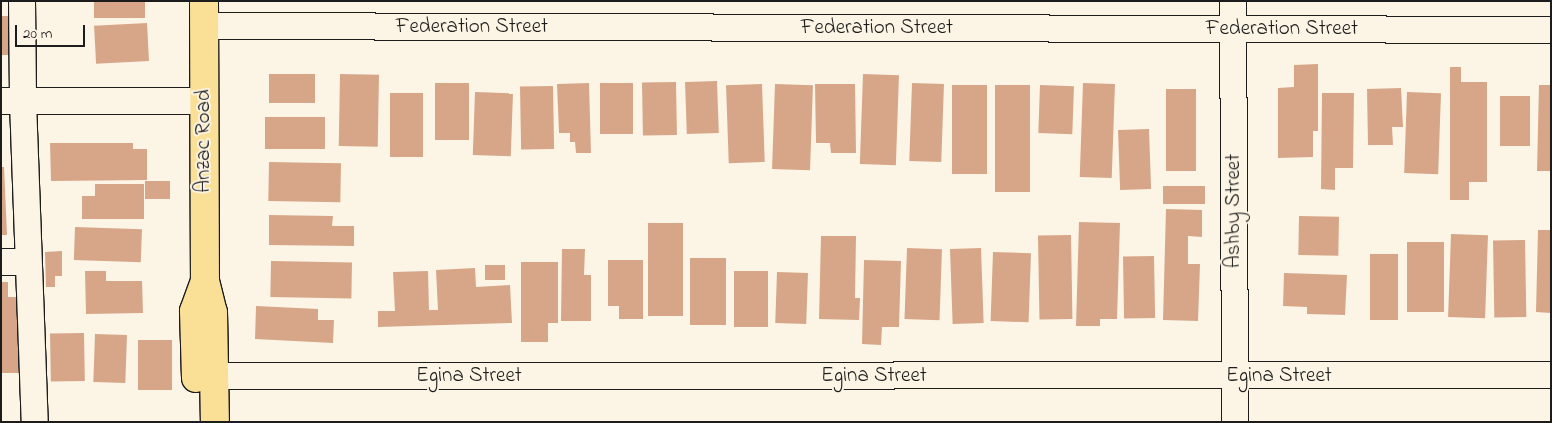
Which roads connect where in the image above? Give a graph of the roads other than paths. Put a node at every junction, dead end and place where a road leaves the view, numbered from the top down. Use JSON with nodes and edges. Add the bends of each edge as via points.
{"nodes":[{"id":1,"x":22,"y":1,"type":"edge"},
{"id":2,"x":1233,"y":1,"type":"edge"},
{"id":3,"x":204,"y":14,"type":"edge"},
{"id":4,"x":1232,"y":29,"type":"junction"},
{"id":5,"x":1551,"y":30,"type":"edge"},
{"id":6,"x":203,"y":101,"type":"junction"},
{"id":7,"x":12,"y":102,"type":"edge"},
{"id":8,"x":1,"y":262,"type":"edge"},
{"id":9,"x":28,"y":262,"type":"junction"},
{"id":10,"x":1551,"y":375,"type":"edge"},
{"id":11,"x":205,"y":376,"type":"junction"},
{"id":12,"x":1235,"y":376,"type":"junction"},
{"id":13,"x":35,"y":422,"type":"edge"},
{"id":14,"x":197,"y":422,"type":"edge"},
{"id":15,"x":215,"y":422,"type":"edge"},
{"id":16,"x":1235,"y":422,"type":"edge"}],
"edges":[{"from":1,"to":7,"type":"street"},
{"from":2,"to":4,"type":"street","name":"Ashby Street"},
{"from":3,"to":4,"type":"street","name":"Federation Street"},
{"from":3,"to":6,"type":"main road","name":"Anzac Road"},
{"from":4,"to":5,"type":"street","name":"Federation Street"},
{"from":4,"to":12,"type":"street","name":"Ashby Street"},
{"from":6,"to":7,"type":"street"},
{"from":6,"to":11,"type":"main road","name":"Anzac Road","via":[[205,281],[214,312]]},
{"from":7,"to":9,"type":"street"},
{"from":8,"to":9,"type":"street"},
{"from":9,"to":13,"type":"street"},
{"from":10,"to":12,"type":"street","name":"Egina Street"},
{"from":11,"to":12,"type":"street","name":"Egina Street"},
{"from":11,"to":14,"type":"main road","name":"Anzac Road"},
{"from":11,"to":15,"type":"main road","name":"Anzac Road"},
{"from":12,"to":16,"type":"street","name":"Ashby Street"}]}
